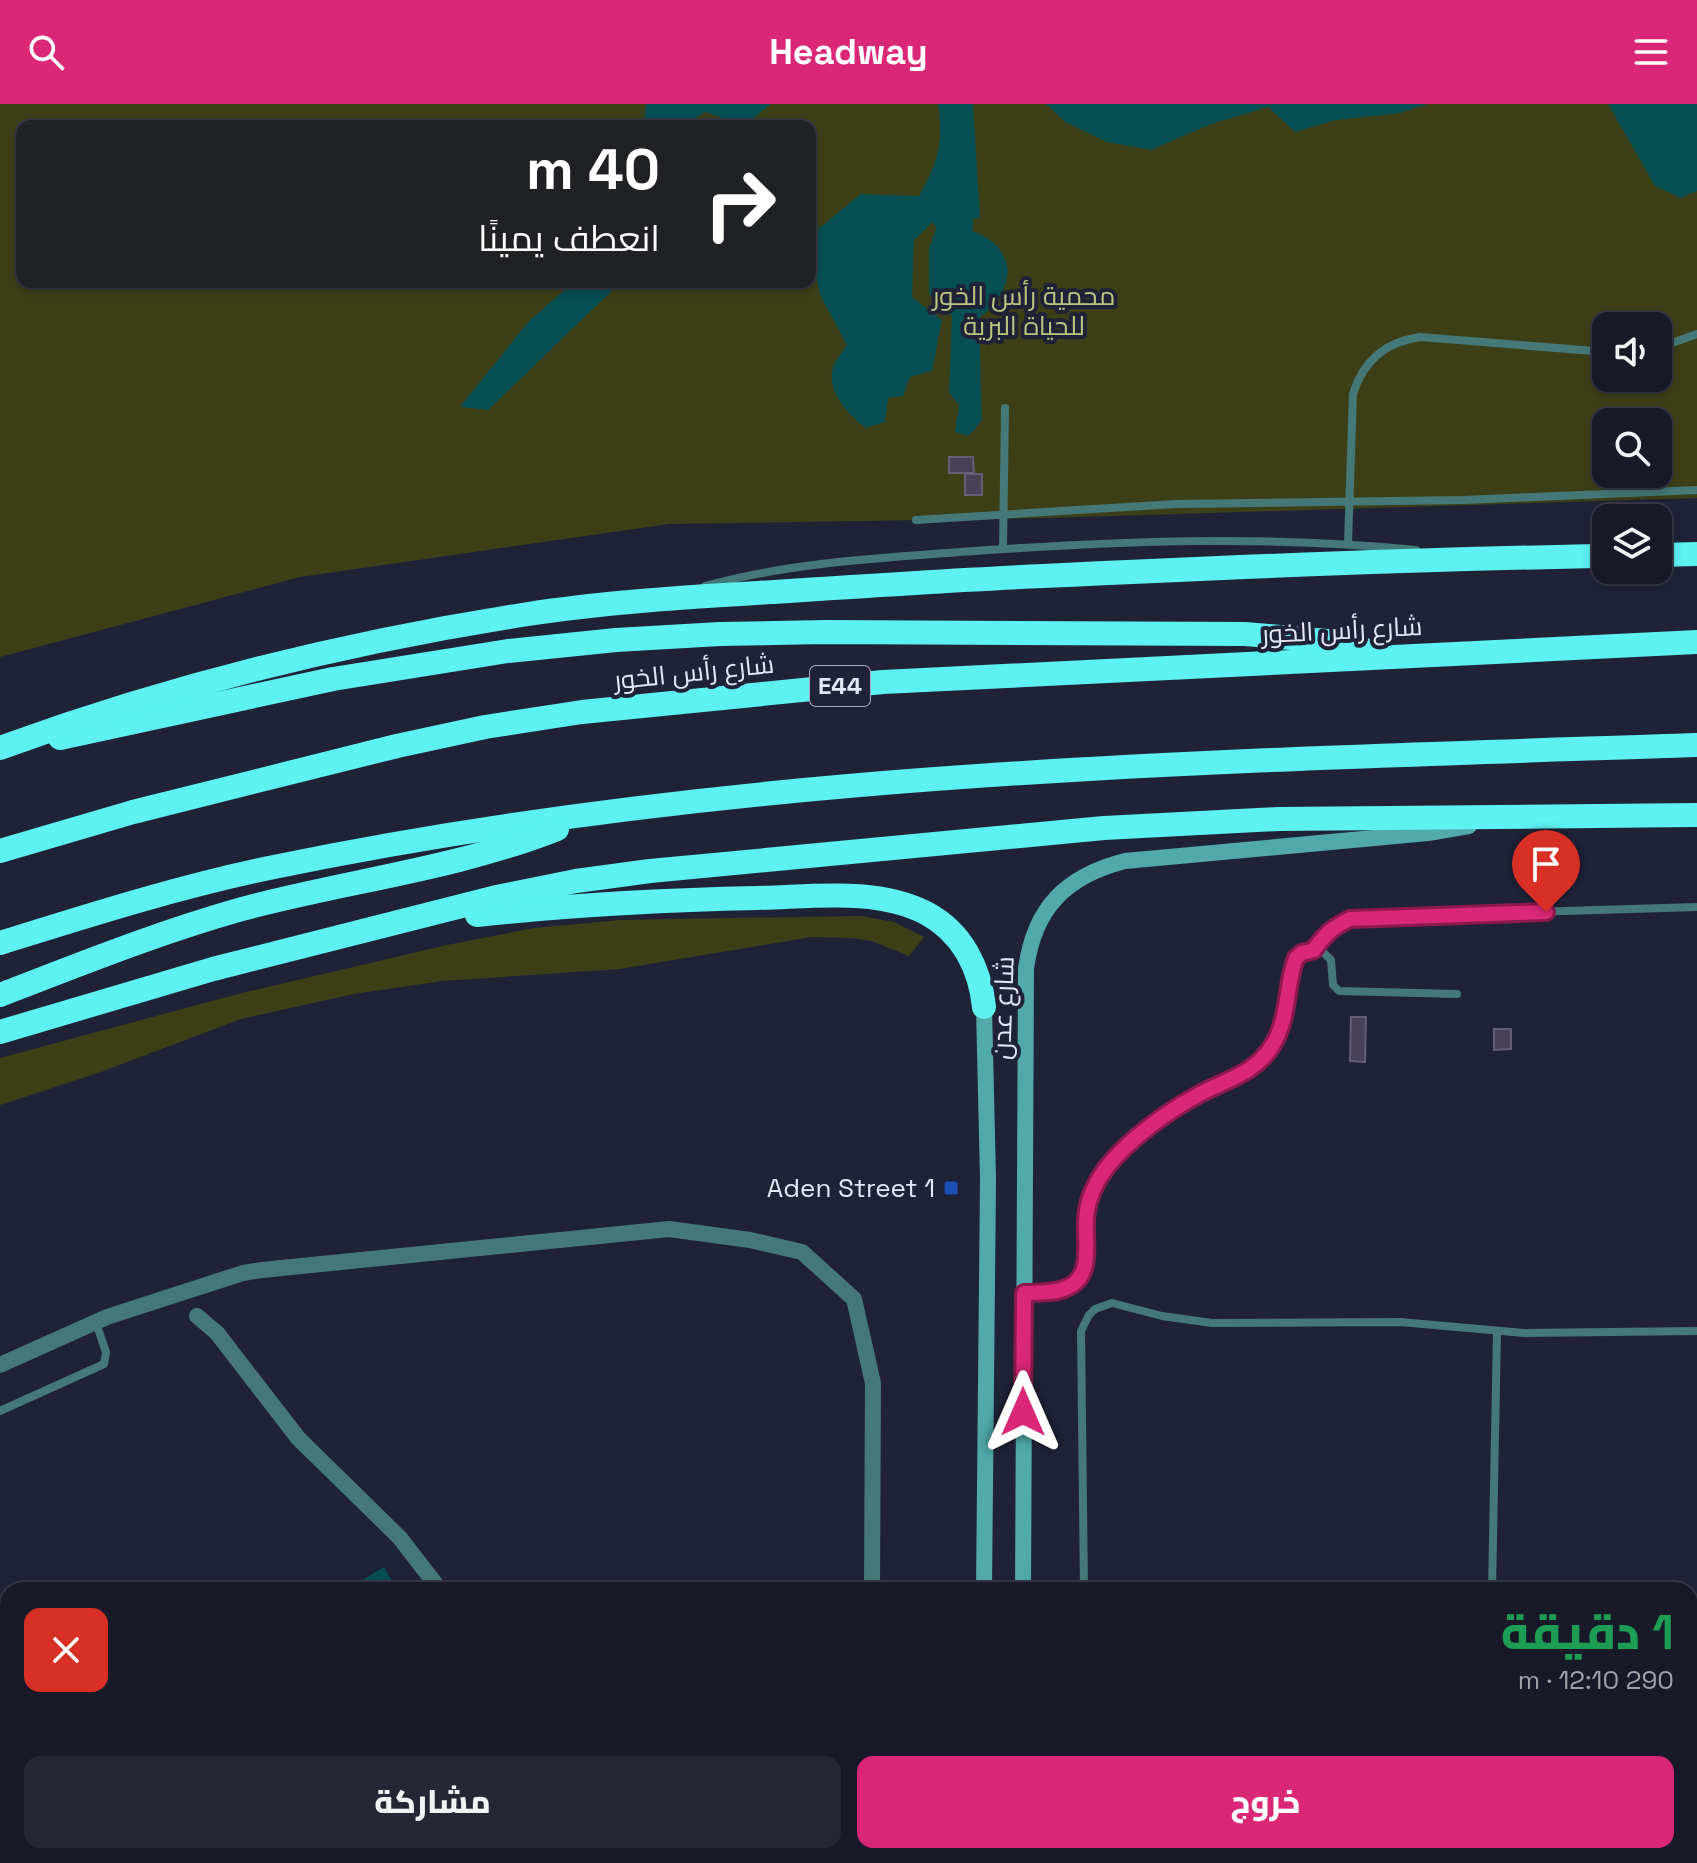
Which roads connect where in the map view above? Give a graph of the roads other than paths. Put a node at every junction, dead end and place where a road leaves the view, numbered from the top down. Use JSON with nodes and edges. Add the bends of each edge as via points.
{"nodes":[{"id":1,"x":1697,"y":334,"type":"edge"},
{"id":2,"x":1672,"y":343,"type":"edge"},
{"id":3,"x":1592,"y":351,"type":"edge"},
{"id":4,"x":1005,"y":408,"type":"dead end"},
{"id":5,"x":1697,"y":490,"type":"edge"},
{"id":6,"x":1350,"y":502,"type":"junction"},
{"id":7,"x":1004,"y":514,"type":"junction"},
{"id":8,"x":916,"y":520,"type":"dead end"},
{"id":9,"x":1348,"y":543,"type":"junction"},
{"id":10,"x":1003,"y":549,"type":"junction"},
{"id":11,"x":1697,"y":554,"type":"edge"},
{"id":12,"x":1672,"y":555,"type":"edge"},
{"id":13,"x":1592,"y":556,"type":"edge"},
{"id":14,"x":1480,"y":558,"type":"junction"},
{"id":15,"x":658,"y":599,"type":"junction"},
{"id":16,"x":1697,"y":642,"type":"edge"},
{"id":17,"x":1386,"y":656,"type":"junction"},
{"id":18,"x":1697,"y":745,"type":"edge"},
{"id":19,"x":0,"y":748,"type":"edge"},
{"id":20,"x":600,"y":812,"type":"junction"},
{"id":21,"x":1697,"y":815,"type":"edge"},
{"id":22,"x":1504,"y":817,"type":"junction"},
{"id":23,"x":0,"y":851,"type":"edge"},
{"id":24,"x":1697,"y":907,"type":"edge"},
{"id":25,"x":399,"y":924,"type":"junction"},
{"id":26,"x":0,"y":943,"type":"edge"},
{"id":27,"x":1314,"y":950,"type":"junction"},
{"id":28,"x":1457,"y":994,"type":"dead end"},
{"id":29,"x":0,"y":995,"type":"edge"},
{"id":30,"x":984,"y":1007,"type":"joint"},
{"id":31,"x":0,"y":1032,"type":"edge"},
{"id":32,"x":1024,"y":1293,"type":"junction"},
{"id":33,"x":197,"y":1316,"type":"dead end"},
{"id":34,"x":96,"y":1322,"type":"junction"},
{"id":35,"x":1697,"y":1331,"type":"edge"},
{"id":36,"x":1497,"y":1333,"type":"junction"},
{"id":37,"x":0,"y":1365,"type":"edge"},
{"id":38,"x":0,"y":1411,"type":"edge"},
{"id":39,"x":434,"y":1582,"type":"edge"},
{"id":40,"x":872,"y":1582,"type":"edge"},
{"id":41,"x":984,"y":1582,"type":"edge"},
{"id":42,"x":1023,"y":1582,"type":"edge"},
{"id":43,"x":1084,"y":1582,"type":"edge"},
{"id":44,"x":1492,"y":1582,"type":"edge"}],
"edges":[{"from":1,"to":2,"type":"lane"},
{"from":3,"to":6,"type":"lane","via":[[1420,337],[1387,347],[1369,362],[1353,394]]},
{"from":4,"to":7,"type":"lane"},
{"from":5,"to":6,"type":"lane"},
{"from":6,"to":7,"type":"lane","via":[[1176,504]]},
{"from":6,"to":9,"type":"lane"},
{"from":7,"to":8,"type":"lane"},
{"from":7,"to":10,"type":"lane"},
{"from":9,"to":10,"type":"lane","via":[[1253,540]]},
{"from":9,"to":14,"type":"lane"},
{"from":10,"to":15,"type":"lane","via":[[814,564],[736,577]]},
{"from":11,"to":12,"type":"highway"},
{"from":13,"to":14,"type":"highway"},
{"from":14,"to":15,"type":"highway","via":[[971,579]]},
{"from":15,"to":19,"type":"highway","via":[[525,614],[382,639],[148,697]]},
{"from":16,"to":17,"type":"highway","name":"شارع رأس الخور","number":"E44"},
{"from":17,"to":19,"type":"highway","via":[[1327,641],[1245,634],[825,632],[631,639],[508,651],[333,679]]},
{"from":17,"to":23,"type":"highway","name":"شارع رأس الخور","number":"E44","via":[[883,682],[582,712],[397,746]]},
{"from":18,"to":20,"type":"highway","via":[[971,776]]},
{"from":20,"to":26,"type":"highway","via":[[270,867]]},
{"from":20,"to":29,"type":"highway","via":[[512,844],[242,909]]},
{"from":21,"to":22,"type":"highway"},
{"from":22,"to":25,"type":"highway","via":[[1278,819],[1104,828],[745,861],[576,881]]},
{"from":22,"to":32,"type":"street","name":"شارع عدن","via":[[1428,833],[1125,861],[1082,876],[1055,899],[1035,929],[1026,969]]},
{"from":24,"to":27,"type":"lane","via":[[1366,917],[1335,926]]},
{"from":25,"to":30,"type":"highway","via":[[620,902],[882,899],[925,913],[953,934],[977,971]]},
{"from":25,"to":31,"type":"highway","via":[[213,969]]},
{"from":27,"to":28,"type":"lane","via":[[1331,960],[1333,985],[1339,991]]},
{"from":27,"to":32,"type":"lane","via":[[1296,958],[1280,1030],[1263,1058],[1235,1079],[1181,1105],[1108,1166],[1086,1212],[1081,1276],[1066,1288]]},
{"from":30,"to":41,"type":"street","name":"شارع عدن"},
{"from":32,"to":42,"type":"street","name":"شارع عدن"},
{"from":33,"to":39,"type":"street","via":[[217,1333],[298,1438],[400,1538]]},
{"from":34,"to":37,"type":"street"},
{"from":34,"to":38,"type":"lane","via":[[106,1352],[104,1364]]},
{"from":34,"to":40,"type":"street","via":[[243,1273],[669,1229],[802,1252],[854,1299],[873,1383]]},
{"from":35,"to":36,"type":"lane"},
{"from":36,"to":43,"type":"lane","via":[[1400,1322],[1212,1323],[1121,1303],[1095,1309],[1081,1331]]},
{"from":36,"to":44,"type":"lane"}]}
